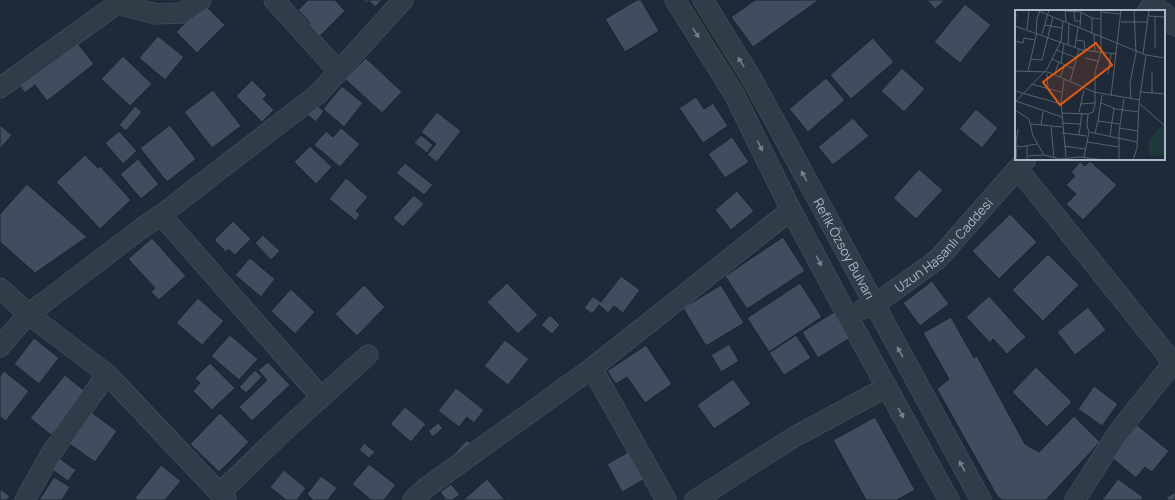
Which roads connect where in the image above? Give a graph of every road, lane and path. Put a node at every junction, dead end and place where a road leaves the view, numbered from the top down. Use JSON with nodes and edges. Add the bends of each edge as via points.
{"nodes":[{"id":1,"x":201,"y":0,"type":"edge"},
{"id":2,"x":274,"y":0,"type":"edge"},
{"id":3,"x":403,"y":0,"type":"edge"},
{"id":4,"x":675,"y":0,"type":"edge"},
{"id":5,"x":703,"y":0,"type":"edge"},
{"id":6,"x":118,"y":2,"type":"edge"},
{"id":7,"x":1165,"y":15,"type":"edge"},
{"id":8,"x":1175,"y":26,"type":"edge"},
{"id":9,"x":339,"y":72,"type":"junction"},
{"id":10,"x":0,"y":88,"type":"edge"},
{"id":11,"x":1022,"y":164,"type":"edge"},
{"id":12,"x":791,"y":210,"type":"junction"},
{"id":13,"x":161,"y":215,"type":"junction"},
{"id":14,"x":0,"y":288,"type":"edge"},
{"id":15,"x":874,"y":304,"type":"junction"},
{"id":16,"x":28,"y":314,"type":"junction"},
{"id":17,"x":847,"y":315,"type":"junction"},
{"id":18,"x":0,"y":347,"type":"edge"},
{"id":19,"x":368,"y":355,"type":"dead end"},
{"id":20,"x":1174,"y":364,"type":"edge"},
{"id":21,"x":592,"y":368,"type":"junction"},
{"id":22,"x":107,"y":374,"type":"junction"},
{"id":23,"x":887,"y":386,"type":"junction"},
{"id":24,"x":322,"y":396,"type":"junction"},
{"id":25,"x":223,"y":496,"type":"edge"},
{"id":26,"x":425,"y":496,"type":"edge"},
{"id":27,"x":946,"y":499,"type":"edge"},
{"id":28,"x":25,"y":500,"type":"edge"},
{"id":29,"x":666,"y":500,"type":"edge"},
{"id":30,"x":695,"y":500,"type":"edge"},
{"id":31,"x":981,"y":500,"type":"edge"},
{"id":32,"x":1076,"y":500,"type":"edge"}],
"edges":[{"from":1,"to":6,"type":"street","via":[[182,13],[156,14]]},
{"from":2,"to":9,"type":"street"},
{"from":3,"to":9,"type":"street"},
{"from":4,"to":12,"type":"street","name":"Refik Özsoy Bulvarı","one_way":true,"via":[[734,94]]},
{"from":15,"to":5,"type":"street","name":"Refik Özsoy Bulvarı","one_way":true,"via":[[752,79]]},
{"from":6,"to":10,"type":"street"},
{"from":7,"to":8,"type":"street"},
{"from":9,"to":13,"type":"street","via":[[318,94]]},
{"from":11,"to":15,"type":"street","name":"Uzun Hasanlı Caddesi","via":[[938,259]]},
{"from":11,"to":20,"type":"street"},
{"from":12,"to":17,"type":"street","name":"Refik Özsoy Bulvarı","one_way":true},
{"from":12,"to":21,"type":"street"},
{"from":13,"to":16,"type":"street"},
{"from":13,"to":24,"type":"street"},
{"from":14,"to":16,"type":"street"},
{"from":15,"to":17,"type":"street","name":"Uzun Hasanlı Caddesi"},
{"from":31,"to":15,"type":"street","name":"Refik Özsoy Bulvarı","one_way":true},
{"from":16,"to":18,"type":"street"},
{"from":16,"to":22,"type":"street"},
{"from":17,"to":23,"type":"street","name":"Refik Özsoy Bulvarı"},
{"from":19,"to":24,"type":"street"},
{"from":20,"to":32,"type":"street","via":[[1119,431]]},
{"from":21,"to":26,"type":"street"},
{"from":21,"to":29,"type":"street"},
{"from":22,"to":25,"type":"street"},
{"from":22,"to":28,"type":"street","via":[[52,452]]},
{"from":23,"to":27,"type":"street","name":"Refik Özsoy Bulvarı","one_way":true},
{"from":23,"to":30,"type":"street","via":[[794,437]]},
{"from":24,"to":25,"type":"street","via":[[283,432]]}]}
